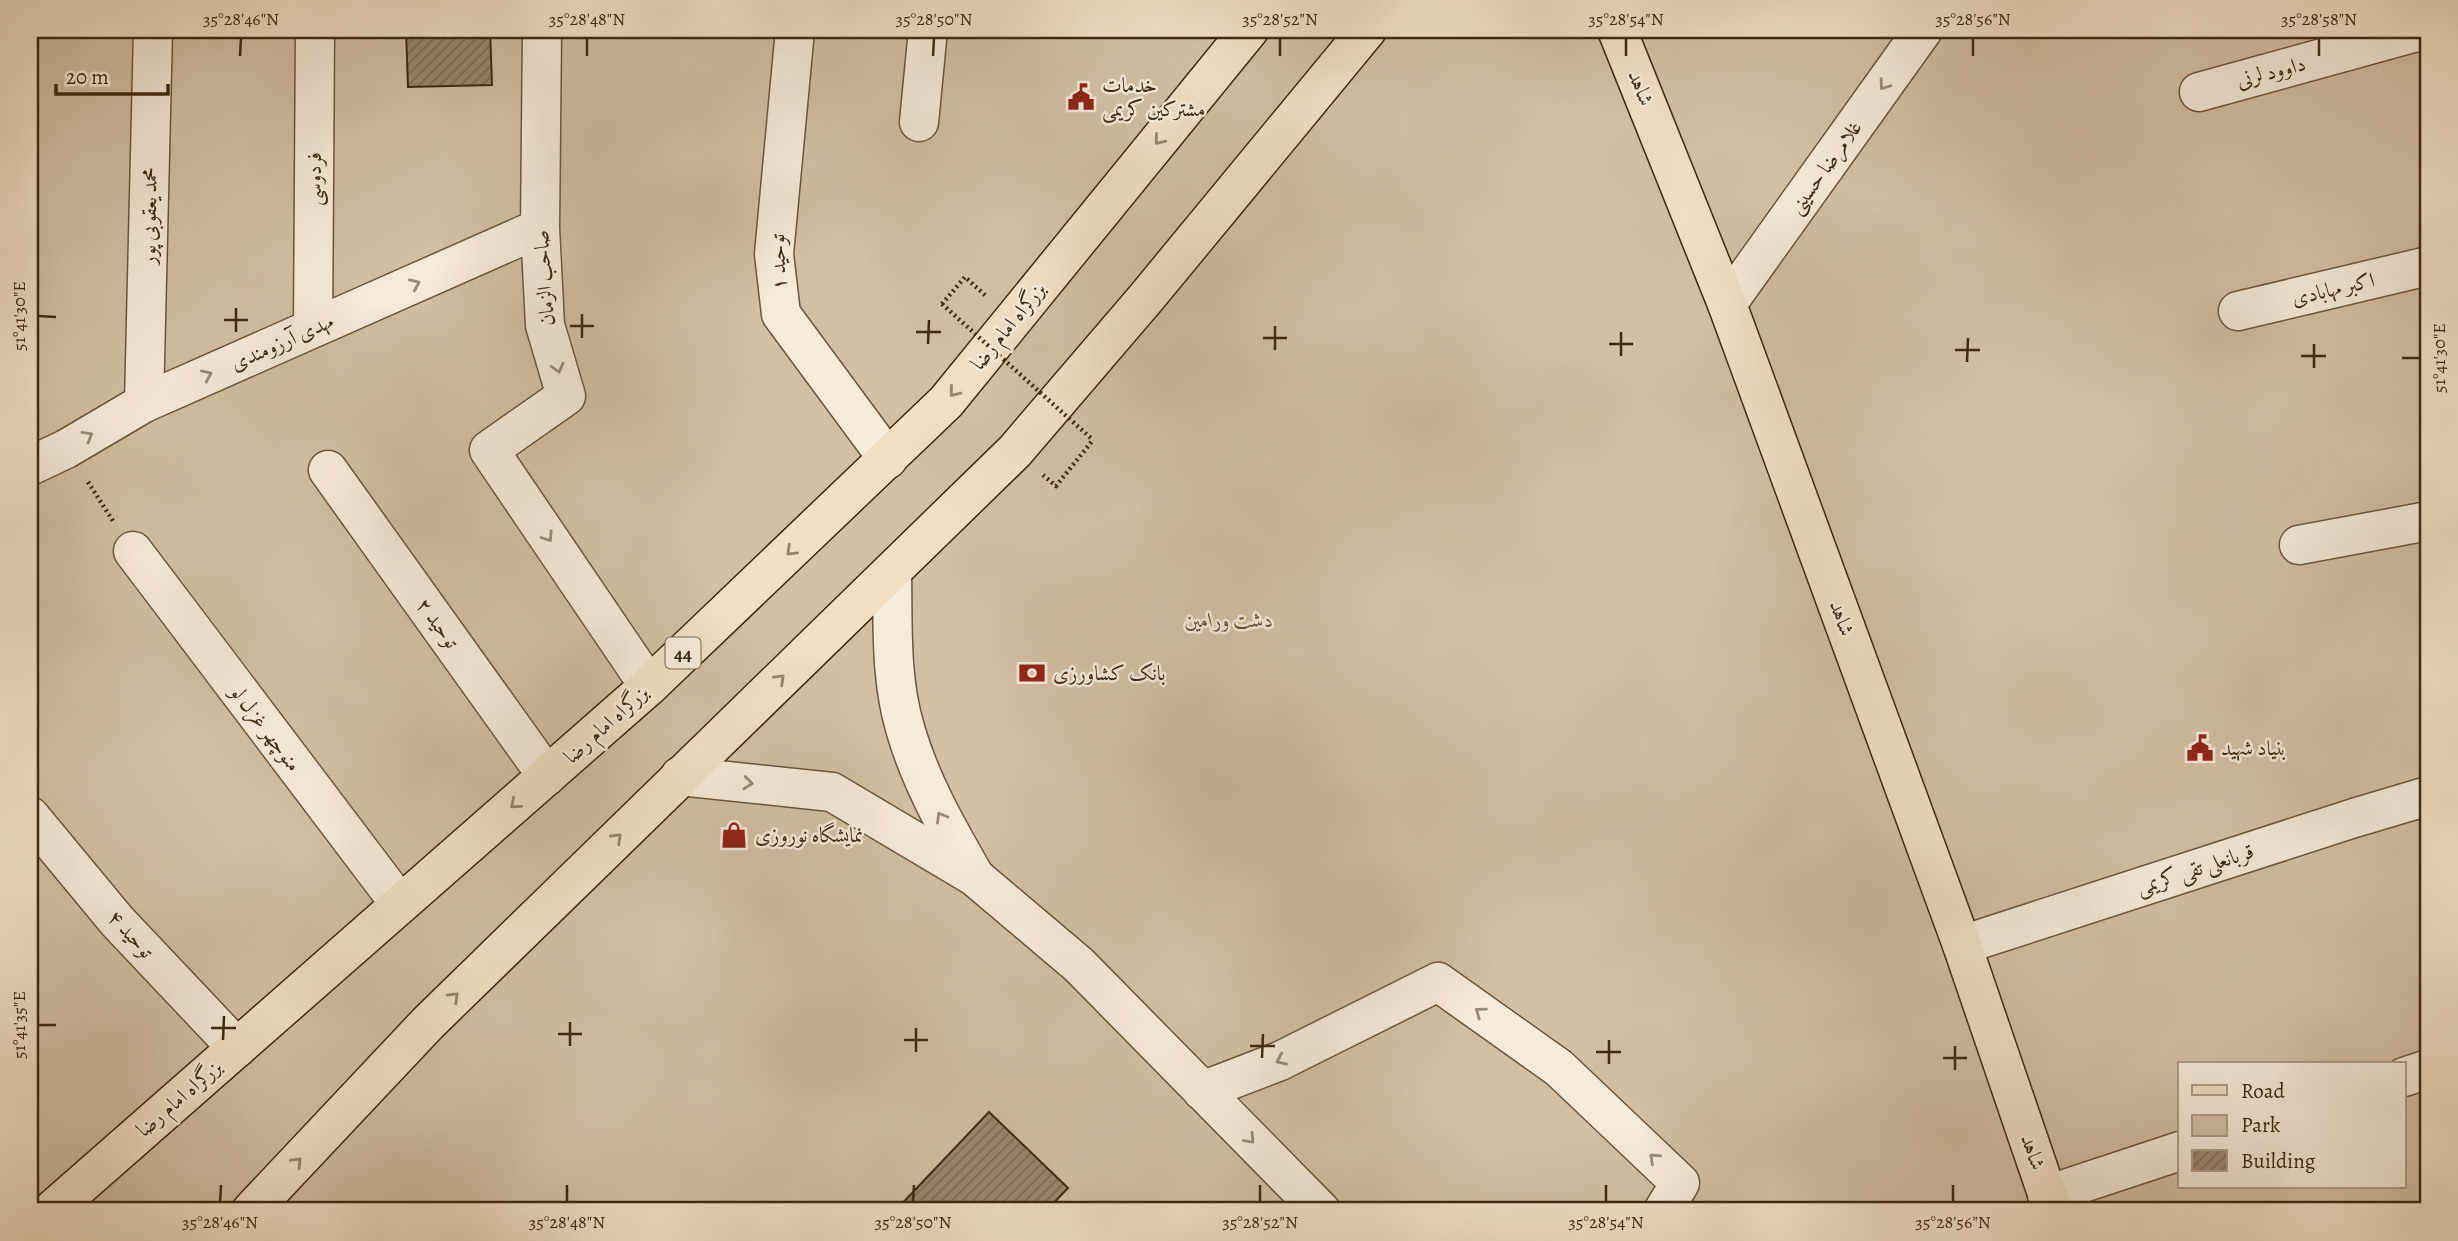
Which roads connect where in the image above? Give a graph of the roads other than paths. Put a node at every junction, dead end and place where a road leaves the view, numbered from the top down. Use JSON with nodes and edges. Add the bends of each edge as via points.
{"nodes":[{"id":1,"x":153,"y":30,"type":"edge"},
{"id":2,"x":315,"y":30,"type":"edge"},
{"id":3,"x":542,"y":30,"type":"edge"},
{"id":4,"x":796,"y":30,"type":"edge"},
{"id":5,"x":928,"y":30,"type":"edge"},
{"id":6,"x":1249,"y":30,"type":"edge"},
{"id":7,"x":1367,"y":30,"type":"edge"},
{"id":8,"x":1617,"y":30,"type":"edge"},
{"id":9,"x":1923,"y":30,"type":"edge"},
{"id":10,"x":2424,"y":30,"type":"edge"},
{"id":11,"x":2199,"y":92,"type":"dead end"},
{"id":12,"x":919,"y":122,"type":"dead end"},
{"id":13,"x":540,"y":228,"type":"junction"},
{"id":14,"x":2428,"y":266,"type":"edge"},
{"id":15,"x":1727,"y":304,"type":"junction"},
{"id":16,"x":2238,"y":311,"type":"dead end"},
{"id":17,"x":313,"y":328,"type":"junction"},
{"id":18,"x":144,"y":403,"type":"junction"},
{"id":19,"x":888,"y":459,"type":"junction"},
{"id":20,"x":30,"y":466,"type":"edge"},
{"id":21,"x":328,"y":470,"type":"dead end"},
{"id":22,"x":2428,"y":521,"type":"edge"},
{"id":23,"x":2299,"y":545,"type":"dead end"},
{"id":24,"x":133,"y":551,"type":"road end"},
{"id":25,"x":892,"y":572,"type":"junction"},
{"id":26,"x":649,"y":686,"type":"junction"},
{"id":27,"x":547,"y":776,"type":"junction"},
{"id":28,"x":680,"y":776,"type":"junction"},
{"id":29,"x":2428,"y":796,"type":"edge"},
{"id":30,"x":30,"y":816,"type":"edge"},
{"id":31,"x":975,"y":877,"type":"junction"},
{"id":32,"x":400,"y":904,"type":"junction"},
{"id":33,"x":1962,"y":945,"type":"junction"},
{"id":34,"x":237,"y":1048,"type":"junction"},
{"id":35,"x":2428,"y":1069,"type":"edge"},
{"id":36,"x":2406,"y":1076,"type":"edge"},
{"id":37,"x":1202,"y":1091,"type":"junction"},
{"id":38,"x":2178,"y":1152,"type":"edge"},
{"id":39,"x":2050,"y":1203,"type":"edge"},
{"id":40,"x":51,"y":1211,"type":"edge"},
{"id":41,"x":251,"y":1211,"type":"edge"},
{"id":42,"x":1321,"y":1211,"type":"edge"},
{"id":43,"x":1663,"y":1211,"type":"edge"}],
"edges":[{"from":1,"to":18,"type":"street","name":"محمد یعقوبی پور"},
{"from":2,"to":17,"type":"street","name":"فردوسی"},
{"from":3,"to":13,"type":"street","name":"صاحب الزمان"},
{"from":4,"to":19,"type":"street","name":"توحید ۱","via":[[774,254],[781,314]]},
{"from":5,"to":12,"type":"street"},
{"from":6,"to":19,"type":"main road","name":"بزرگراه امام رضا","number":"44","one_way":true,"via":[[946,402]]},
{"from":7,"to":25,"type":"main road","via":[[1015,452]]},
{"from":8,"to":15,"type":"main road","name":"شاهد"},
{"from":9,"to":15,"type":"street","name":"غلامرضا حسینی","one_way":true},
{"from":10,"to":11,"type":"street","name":"داوود لرنی"},
{"from":17,"to":13,"type":"street","name":"مهدی آرزومندی","one_way":true},
{"from":13,"to":26,"type":"street","name":"صاحب الزمان","one_way":true,"via":[[545,326],[566,396],[489,450]]},
{"from":14,"to":16,"type":"street","name":"اکبر مهابادی"},
{"from":15,"to":33,"type":"main road","name":"شاهد"},
{"from":18,"to":17,"type":"street","name":"مهدی آرزومندی","one_way":true},
{"from":20,"to":18,"type":"street","name":"مهدی آرزومندی","one_way":true},
{"from":19,"to":26,"type":"main road","name":"بزرگراه امام رضا","number":"44","one_way":true},
{"from":21,"to":27,"type":"street","name":"توحید ۲"},
{"from":22,"to":23,"type":"street"},
{"from":24,"to":32,"type":"street","name":"منوچهر غزل لو"},
{"from":28,"to":25,"type":"main road","one_way":true},
{"from":31,"to":25,"type":"street","one_way":true,"via":[[935,807],[904,727],[894,670]]},
{"from":26,"to":27,"type":"main road","name":"بزرگراه امام رضا","number":"44"},
{"from":27,"to":32,"type":"main road","name":"بزرگراه امام رضا","number":"44","one_way":true},
{"from":28,"to":31,"type":"street","one_way":true,"via":[[832,792]]},
{"from":41,"to":28,"type":"main road","one_way":true,"via":[[428,1023]]},
{"from":29,"to":33,"type":"street","name":"قربانعلی تقی کریمی"},
{"from":30,"to":34,"type":"street","name":"توحید ۴","via":[[117,921]]},
{"from":31,"to":37,"type":"street","via":[[1079,965]]},
{"from":32,"to":34,"type":"main road","name":"بزرگراه امام رضا","number":"44"},
{"from":33,"to":39,"type":"main road","name":"شاهد"},
{"from":34,"to":40,"type":"main road","name":"بزرگراه امام رضا","number":"44"},
{"from":35,"to":36,"type":"street"},
{"from":37,"to":42,"type":"street","one_way":true},
{"from":43,"to":37,"type":"street","one_way":true,"via":[[1680,1183],[1559,1068],[1438,982],[1280,1062]]},
{"from":38,"to":39,"type":"street"}]}
